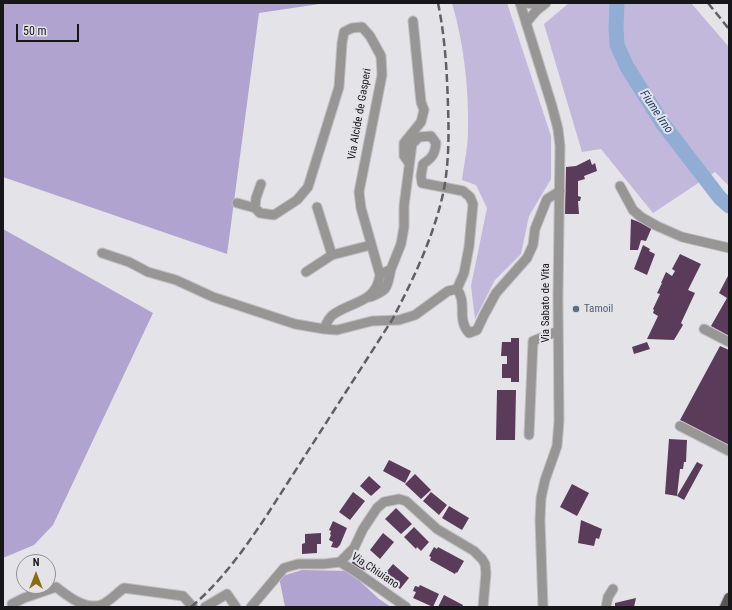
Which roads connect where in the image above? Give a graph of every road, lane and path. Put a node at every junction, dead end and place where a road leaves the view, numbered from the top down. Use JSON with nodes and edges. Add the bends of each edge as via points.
{"nodes":[{"id":1,"x":520,"y":3,"type":"edge"},
{"id":2,"x":526,"y":3,"type":"edge"},
{"id":3,"x":545,"y":3,"type":"edge"},
{"id":4,"x":413,"y":21,"type":"dead end"},
{"id":5,"x":526,"y":23,"type":"junction"},
{"id":6,"x":409,"y":163,"type":"junction"},
{"id":7,"x":261,"y":184,"type":"dead end"},
{"id":8,"x":620,"y":186,"type":"dead end"},
{"id":9,"x":560,"y":191,"type":"junction"},
{"id":10,"x":237,"y":203,"type":"dead end"},
{"id":11,"x":317,"y":207,"type":"dead end"},
{"id":12,"x":255,"y":208,"type":"junction"},
{"id":13,"x":371,"y":245,"type":"junction"},
{"id":14,"x":729,"y":248,"type":"edge"},
{"id":15,"x":102,"y":253,"type":"dead end"},
{"id":16,"x":332,"y":255,"type":"junction"},
{"id":17,"x":391,"y":269,"type":"junction"},
{"id":18,"x":306,"y":272,"type":"dead end"},
{"id":19,"x":380,"y":275,"type":"junction"},
{"id":20,"x":456,"y":289,"type":"junction"},
{"id":21,"x":367,"y":298,"type":"junction"},
{"id":22,"x":324,"y":330,"type":"junction"},
{"id":23,"x":704,"y":330,"type":"dead end"},
{"id":24,"x":558,"y":332,"type":"junction"},
{"id":25,"x":729,"y":342,"type":"edge"},
{"id":26,"x":680,"y":426,"type":"dead end"},
{"id":27,"x":528,"y":435,"type":"dead end"},
{"id":28,"x":729,"y":451,"type":"edge"},
{"id":29,"x":340,"y":562,"type":"junction"},
{"id":30,"x":614,"y":589,"type":"dead end"},
{"id":31,"x":729,"y":598,"type":"edge"},
{"id":32,"x":12,"y":604,"type":"dead end"},
{"id":33,"x":193,"y":607,"type":"edge"},
{"id":34,"x":205,"y":607,"type":"edge"},
{"id":35,"x":236,"y":607,"type":"edge"},
{"id":36,"x":251,"y":607,"type":"edge"},
{"id":37,"x":406,"y":607,"type":"edge"},
{"id":38,"x":483,"y":607,"type":"edge"},
{"id":39,"x":543,"y":607,"type":"edge"},
{"id":40,"x":606,"y":607,"type":"edge"},
{"id":41,"x":725,"y":607,"type":"edge"}],
"edges":[{"from":1,"to":5,"type":"street","name":"Via Sabato de Vita"},
{"from":2,"to":3,"type":"street"},
{"from":3,"to":5,"type":"street"},
{"from":4,"to":6,"type":"street","via":[[424,110],[421,122],[404,143],[404,156]]},
{"from":5,"to":9,"type":"street","name":"Via Sabato de Vita","via":[[558,129]]},
{"from":6,"to":17,"type":"street","via":[[401,244]]},
{"from":6,"to":20,"type":"street","via":[[412,144],[419,137],[431,136],[436,143],[436,152],[423,164],[422,183],[463,191],[473,204],[470,247],[464,273]]},
{"from":7,"to":12,"type":"street"},
{"from":8,"to":14,"type":"street","via":[[632,210],[641,218],[682,237]]},
{"from":9,"to":20,"type":"street","via":[[547,199],[527,258],[496,293],[477,330],[469,333],[463,326],[461,299]]},
{"from":9,"to":24,"type":"street","name":"Via Sabato de Vita"},
{"from":10,"to":12,"type":"street"},
{"from":11,"to":16,"type":"street"},
{"from":12,"to":13,"type":"street","name":"Via Alcide de Gasperi","via":[[260,212],[274,215],[297,200],[308,187],[339,87],[344,32],[362,27],[381,56],[382,75],[359,192]]},
{"from":13,"to":16,"type":"street"},
{"from":13,"to":19,"type":"street","name":"Via Alcide de Gasperi"},
{"from":15,"to":22,"type":"street","via":[[148,272],[176,280],[213,297],[295,324]]},
{"from":16,"to":18,"type":"street"},
{"from":17,"to":19,"type":"street"},
{"from":17,"to":21,"type":"street","via":[[387,288]]},
{"from":19,"to":21,"type":"street","via":[[375,291]]},
{"from":20,"to":22,"type":"street","via":[[448,291],[410,317]]},
{"from":21,"to":22,"type":"street","via":[[333,314]]},
{"from":23,"to":25,"type":"street"},
{"from":24,"to":27,"type":"street","via":[[533,341]]},
{"from":24,"to":39,"type":"street","name":"Via Sabato de Vita","via":[[558,437],[541,498]]},
{"from":26,"to":28,"type":"street"},
{"from":29,"to":36,"type":"street","name":"Via Chiuiano","via":[[298,564],[284,568]]},
{"from":29,"to":37,"type":"street","name":"Via Chiuiano"},
{"from":29,"to":38,"type":"street","via":[[354,548],[377,508],[384,502],[399,499],[406,501],[437,529],[474,551],[482,559],[486,573]]},
{"from":30,"to":40,"type":"street","via":[[608,597]]},
{"from":31,"to":41,"type":"main road"},
{"from":32,"to":33,"type":"street","via":[[56,587],[78,603],[99,606],[124,588],[183,596]]},
{"from":34,"to":35,"type":"street","via":[[227,594]]}]}
